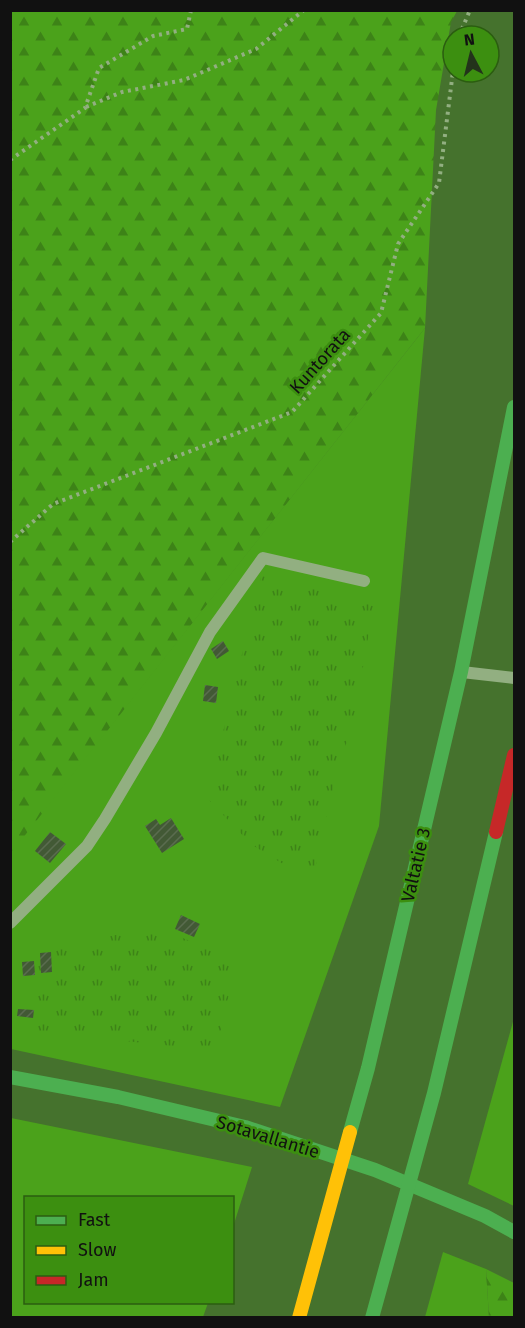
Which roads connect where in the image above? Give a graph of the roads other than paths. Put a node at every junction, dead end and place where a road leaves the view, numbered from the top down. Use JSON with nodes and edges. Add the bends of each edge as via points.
{"nodes":[{"id":1,"x":514,"y":408,"type":"edge"},
{"id":2,"x":364,"y":581,"type":"dead end"},
{"id":3,"x":461,"y":672,"type":"junction"},
{"id":4,"x":514,"y":678,"type":"edge"},
{"id":5,"x":514,"y":755,"type":"edge"},
{"id":6,"x":10,"y":923,"type":"edge"},
{"id":7,"x":10,"y":1077,"type":"edge"},
{"id":8,"x":514,"y":1233,"type":"edge"},
{"id":9,"x":300,"y":1317,"type":"edge"},
{"id":10,"x":372,"y":1317,"type":"edge"}],
"edges":[{"from":1,"to":3,"type":"main road","name":"Valtatie 3"},
{"from":2,"to":6,"type":"lane","via":[[263,558],[210,632],[156,733],[87,846]]},
{"from":3,"to":4,"type":"lane"},
{"from":3,"to":9,"type":"main road","name":"Valtatie 3","via":[[368,1068]]},
{"from":5,"to":10,"type":"main road","via":[[434,1094]]},
{"from":7,"to":8,"type":"main road","name":"Sotavallantie","via":[[245,1127],[375,1170],[485,1216]]}]}
